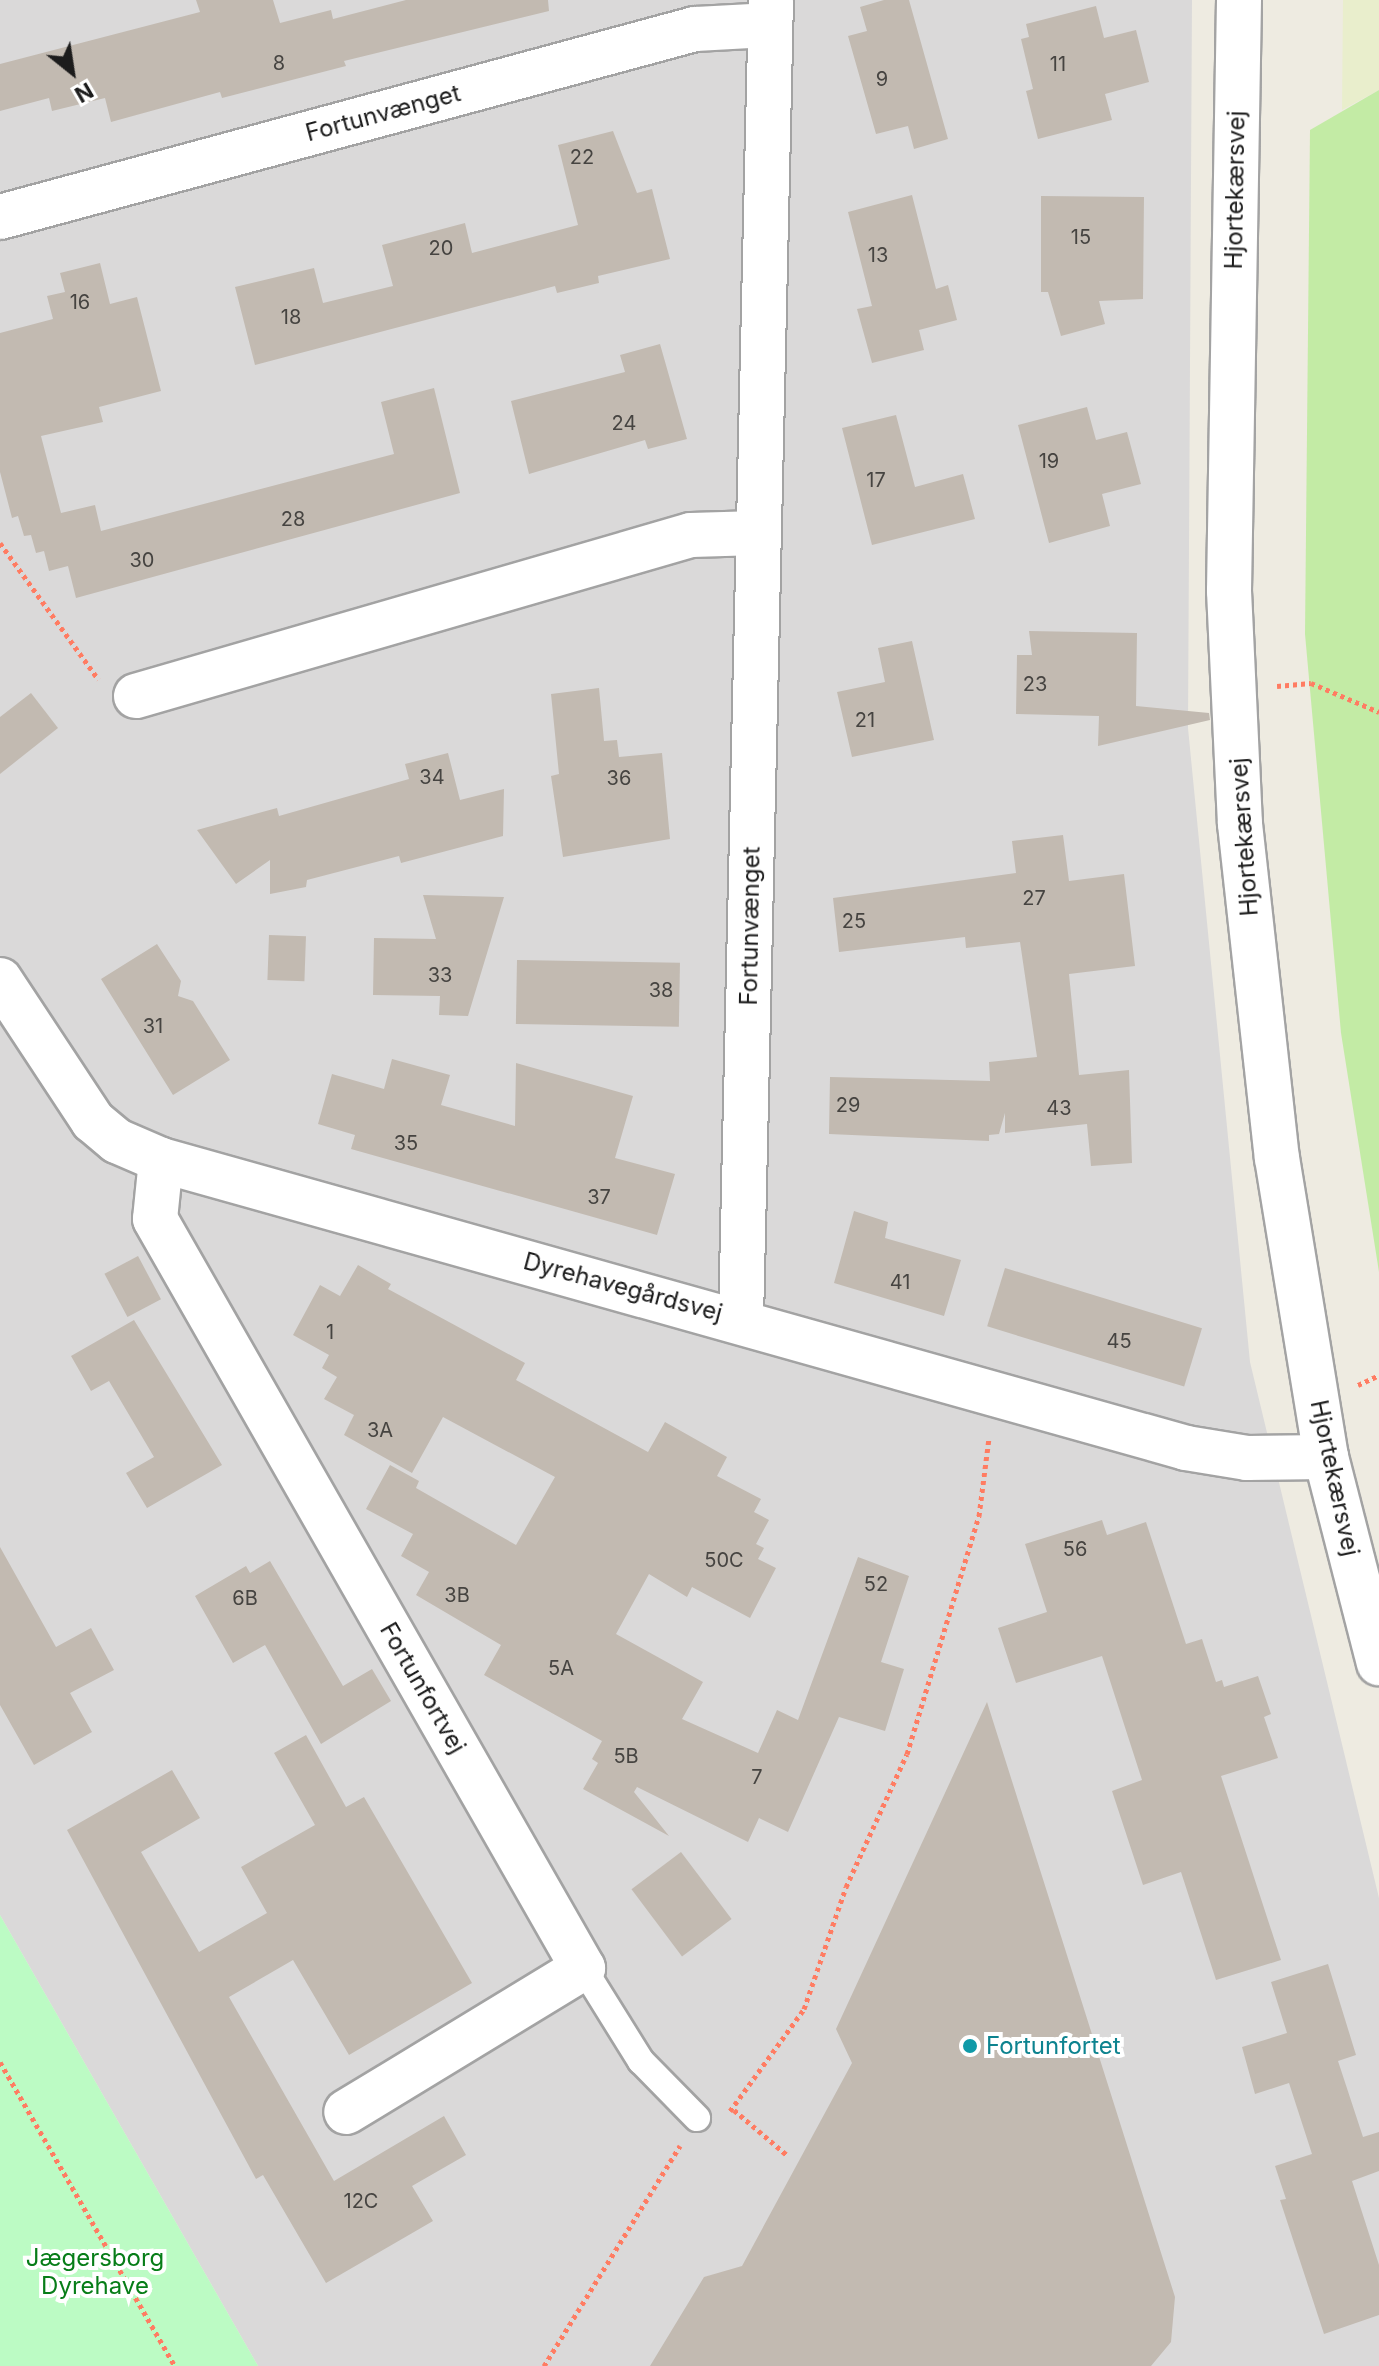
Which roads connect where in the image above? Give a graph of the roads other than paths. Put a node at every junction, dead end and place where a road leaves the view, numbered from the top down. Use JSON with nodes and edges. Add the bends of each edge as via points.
{"nodes":[{"id":1,"x":1239,"y":0,"type":"edge"},
{"id":2,"x":770,"y":12,"type":"edge"},
{"id":3,"x":0,"y":217,"type":"edge"},
{"id":4,"x":758,"y":533,"type":"junction"},
{"id":5,"x":136,"y":696,"type":"road end"},
{"id":6,"x":0,"y":980,"type":"edge"},
{"id":7,"x":161,"y":1160,"type":"junction"},
{"id":8,"x":741,"y":1320,"type":"junction"},
{"id":9,"x":1326,"y":1457,"type":"junction"},
{"id":10,"x":1379,"y":1663,"type":"edge"},
{"id":11,"x":583,"y":1968,"type":"junction"},
{"id":12,"x":346,"y":2112,"type":"dead end"},
{"id":13,"x":697,"y":2118,"type":"road end"}],
"edges":[{"from":1,"to":9,"type":"street","name":"Hjortekærsvej","via":[[1229,591],[1240,824],[1277,1158]]},
{"from":2,"to":3,"type":"street","name":"Fortunvænget"},
{"from":2,"to":4,"type":"street","name":"Fortunvænget"},
{"from":4,"to":5,"type":"street","via":[[691,535]]},
{"from":4,"to":8,"type":"street","name":"Fortunvænget"},
{"from":6,"to":7,"type":"street","name":"Dyrehavegårdsvej","via":[[93,1121],[117,1141]]},
{"from":7,"to":8,"type":"street","name":"Dyrehavegårdsvej"},
{"from":7,"to":11,"type":"street","name":"Fortunfortvej","via":[[155,1219]]},
{"from":8,"to":9,"type":"street","name":"Dyrehavegårdsvej","via":[[1186,1448],[1247,1458]]},
{"from":9,"to":10,"type":"street","name":"Hjortekærsvej"},
{"from":11,"to":12,"type":"street"},
{"from":11,"to":13,"type":"lane","via":[[641,2061]]}]}
